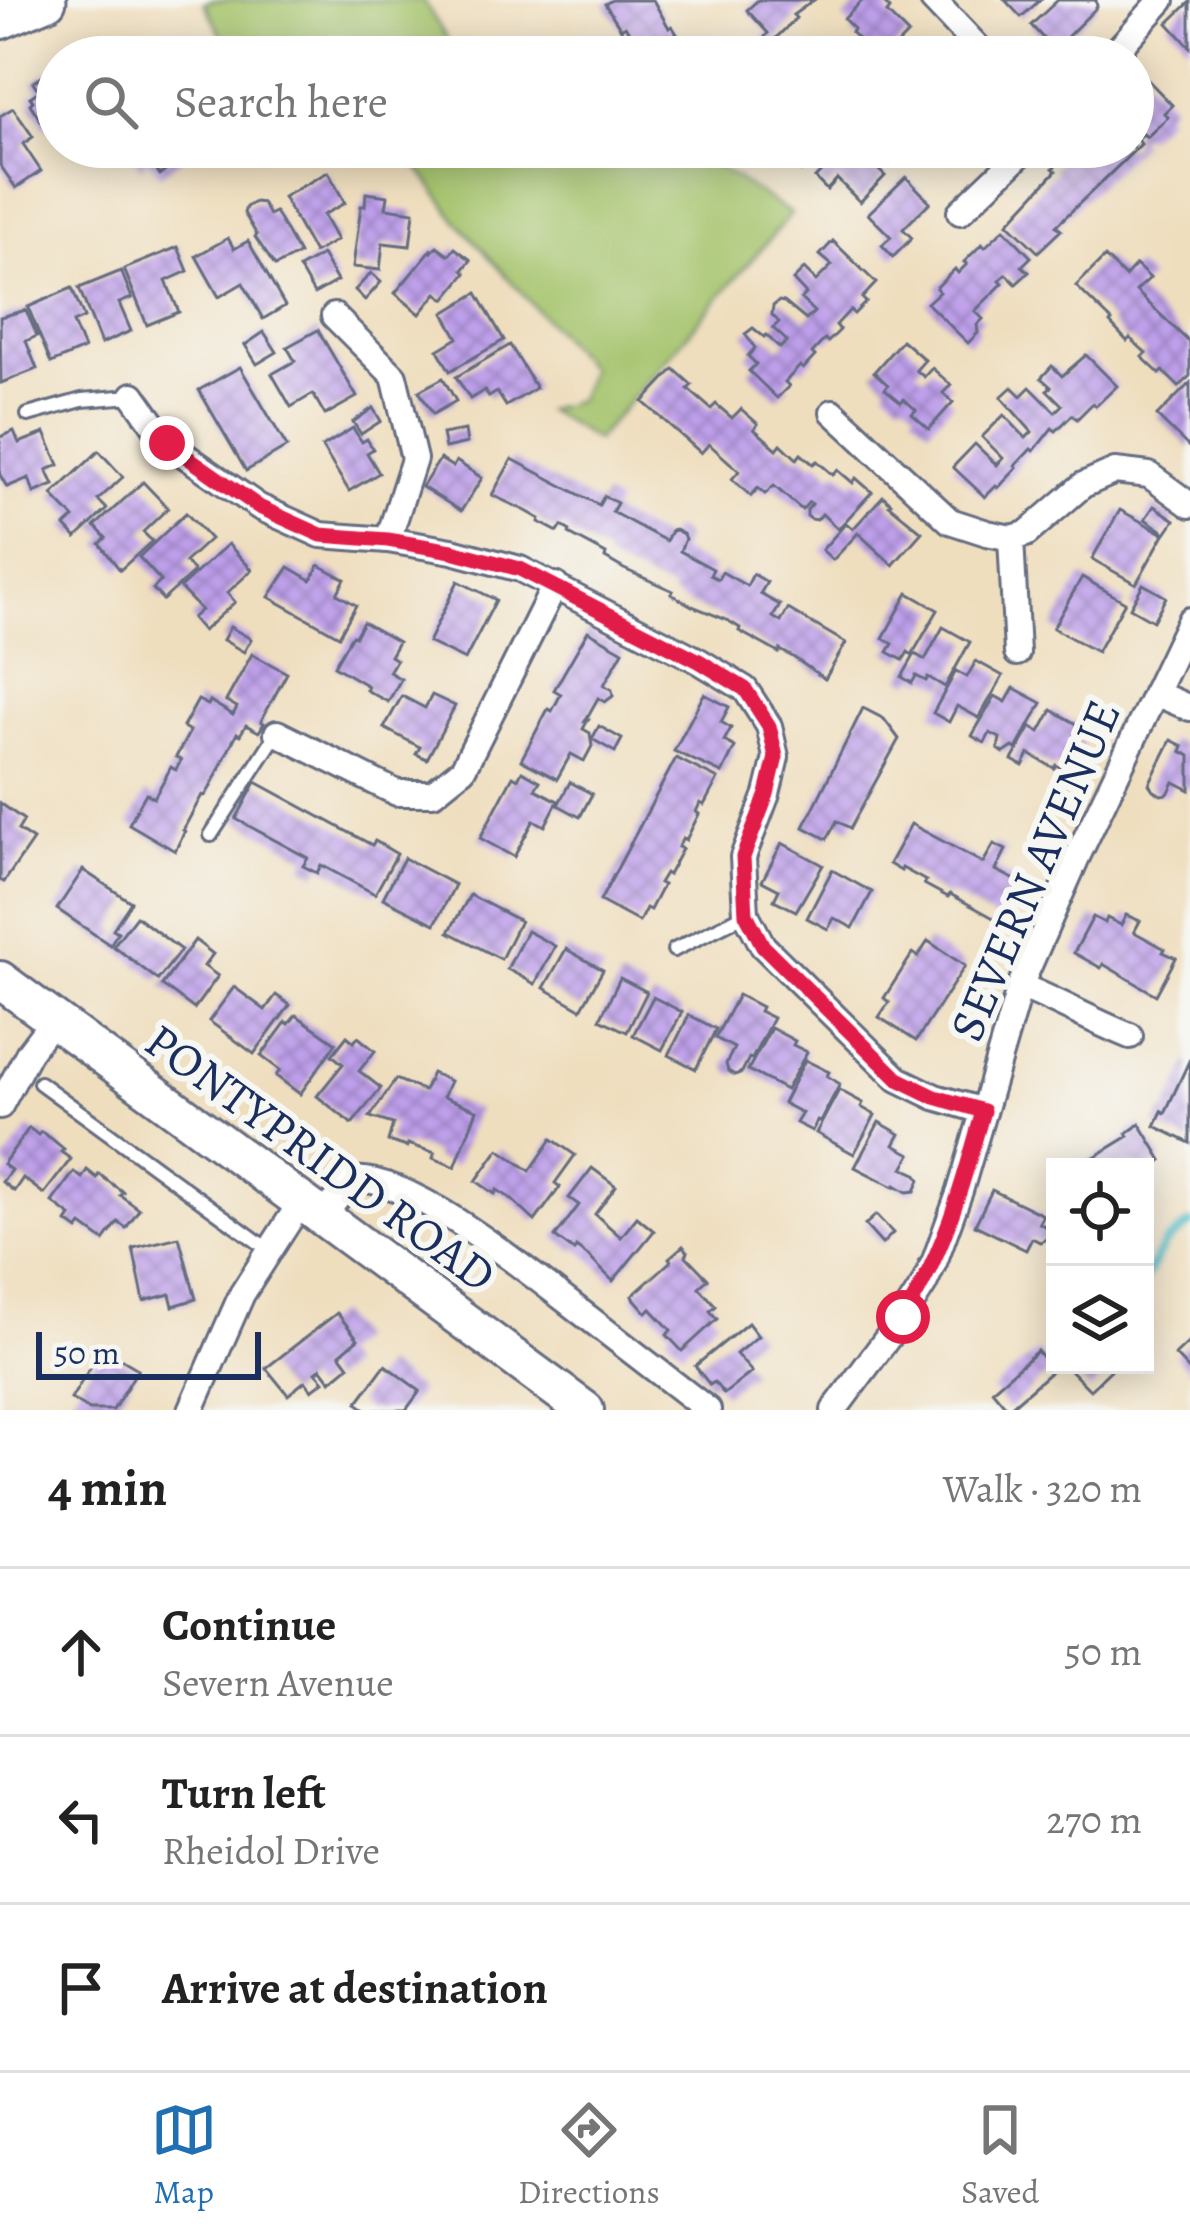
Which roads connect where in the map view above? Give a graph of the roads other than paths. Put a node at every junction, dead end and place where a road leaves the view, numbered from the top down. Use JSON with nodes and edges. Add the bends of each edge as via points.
{"nodes":[{"id":1,"x":46,"y":0,"type":"edge"},
{"id":2,"x":933,"y":0,"type":"edge"},
{"id":3,"x":1162,"y":0,"type":"edge"},
{"id":4,"x":0,"y":19,"type":"edge"},
{"id":5,"x":967,"y":36,"type":"edge"},
{"id":6,"x":1130,"y":36,"type":"edge"},
{"id":7,"x":1006,"y":168,"type":"edge"},
{"id":8,"x":960,"y":212,"type":"dead end"},
{"id":9,"x":334,"y":316,"type":"dead end"},
{"id":10,"x":133,"y":395,"type":"joint"},
{"id":11,"x":833,"y":412,"type":"dead end"},
{"id":12,"x":28,"y":415,"type":"dead end"},
{"id":13,"x":1190,"y":505,"type":"edge"},
{"id":14,"x":1011,"y":538,"type":"junction"},
{"id":15,"x":388,"y":540,"type":"junction"},
{"id":16,"x":555,"y":585,"type":"junction"},
{"id":17,"x":1190,"y":620,"type":"edge"},
{"id":18,"x":1017,"y":653,"type":"dead end"},
{"id":19,"x":1154,"y":693,"type":"junction"},
{"id":20,"x":1190,"y":708,"type":"edge"},
{"id":21,"x":277,"y":733,"type":"joint"},
{"id":22,"x":211,"y":835,"type":"dead end"},
{"id":23,"x":746,"y":914,"type":"junction"},
{"id":24,"x":674,"y":950,"type":"dead end"},
{"id":25,"x":0,"y":980,"type":"edge"},
{"id":26,"x":1020,"y":986,"type":"junction"},
{"id":27,"x":54,"y":1019,"type":"junction"},
{"id":28,"x":1130,"y":1036,"type":"dead end"},
{"id":29,"x":40,"y":1083,"type":"dead end"},
{"id":30,"x":0,"y":1106,"type":"edge"},
{"id":31,"x":983,"y":1111,"type":"junction"},
{"id":32,"x":312,"y":1209,"type":"junction"},
{"id":33,"x":269,"y":1250,"type":"junction"},
{"id":34,"x":191,"y":1410,"type":"edge"},
{"id":35,"x":585,"y":1410,"type":"edge"},
{"id":36,"x":708,"y":1410,"type":"edge"},
{"id":37,"x":834,"y":1410,"type":"edge"}],
"edges":[{"from":1,"to":4,"type":"main road"},
{"from":2,"to":5,"type":"street"},
{"from":3,"to":6,"type":"street"},
{"from":7,"to":8,"type":"street"},
{"from":9,"to":15,"type":"street","via":[[394,376],[414,459]]},
{"from":10,"to":12,"type":"lane"},
{"from":10,"to":15,"type":"street","via":[[167,443],[259,507],[321,535]]},
{"from":11,"to":14,"type":"street","via":[[950,521]]},
{"from":13,"to":14,"type":"street","via":[[1149,476],[1115,471]]},
{"from":14,"to":18,"type":"street"},
{"from":15,"to":16,"type":"street","via":[[477,557]]},
{"from":16,"to":21,"type":"street","via":[[463,769],[433,793],[397,793]]},
{"from":16,"to":23,"type":"street","via":[[745,689],[769,726],[776,757],[743,857]]},
{"from":17,"to":19,"type":"street","name":"SEVERN AVENUE"},
{"from":19,"to":20,"type":"street"},
{"from":19,"to":26,"type":"street","name":"SEVERN AVENUE"},
{"from":21,"to":22,"type":"lane"},
{"from":23,"to":24,"type":"lane"},
{"from":23,"to":31,"type":"street","via":[[763,946],[898,1079]]},
{"from":25,"to":27,"type":"main road","name":"PONTYPRIDD ROAD"},
{"from":26,"to":28,"type":"street"},
{"from":26,"to":31,"type":"street","name":"SEVERN AVENUE"},
{"from":27,"to":30,"type":"street"},
{"from":27,"to":32,"type":"main road","name":"PONTYPRIDD ROAD"},
{"from":29,"to":33,"type":"lane"},
{"from":31,"to":37,"type":"street","name":"SEVERN AVENUE","via":[[924,1285]]},
{"from":32,"to":33,"type":"street"},
{"from":32,"to":35,"type":"main road","name":"PONTYPRIDD ROAD"},
{"from":32,"to":36,"type":"street","via":[[352,1180],[401,1190],[484,1238]]},
{"from":33,"to":34,"type":"street"}]}
